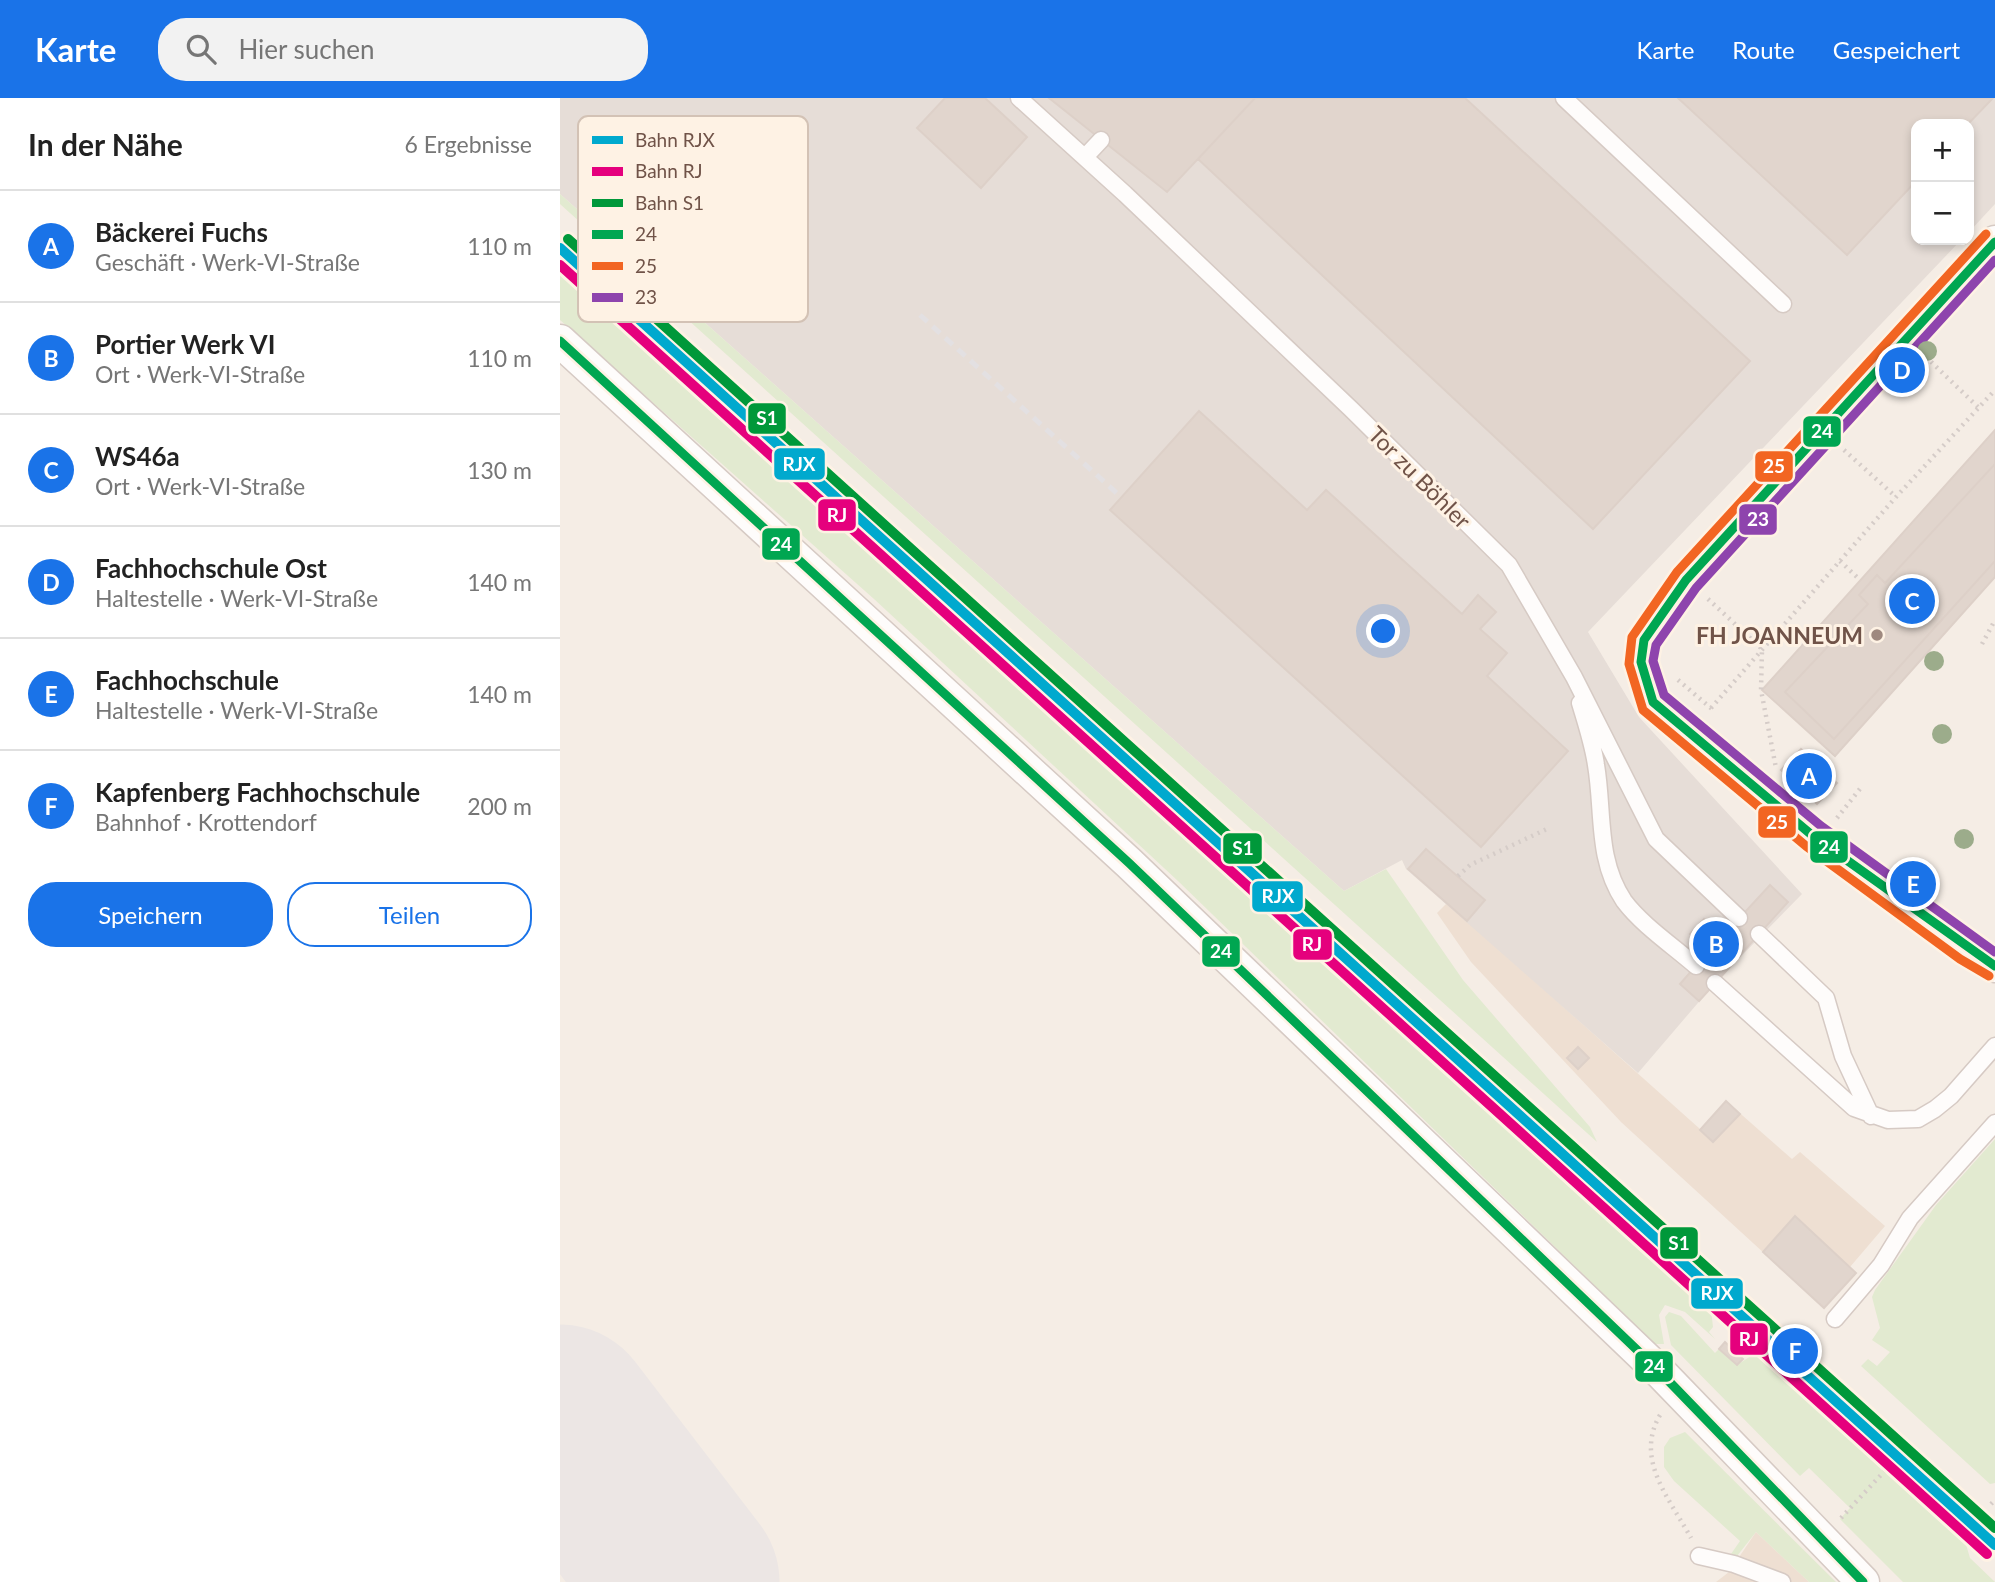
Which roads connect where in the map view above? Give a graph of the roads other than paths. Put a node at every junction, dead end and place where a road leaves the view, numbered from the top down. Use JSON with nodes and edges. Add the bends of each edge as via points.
{"nodes":[{"id":1,"x":1019,"y":98,"type":"edge"},
{"id":2,"x":1564,"y":98,"type":"edge"},
{"id":3,"x":1101,"y":140,"type":"dead end"},
{"id":4,"x":1085,"y":158,"type":"junction"},
{"id":5,"x":1995,"y":242,"type":"edge"},
{"id":6,"x":1783,"y":304,"type":"dead end"},
{"id":7,"x":560,"y":341,"type":"edge"},
{"id":8,"x":1574,"y":677,"type":"junction"},
{"id":9,"x":1739,"y":918,"type":"dead end"},
{"id":10,"x":1759,"y":934,"type":"dead end"},
{"id":11,"x":1994,"y":961,"type":"edge"},
{"id":12,"x":1696,"y":966,"type":"dead end"},
{"id":13,"x":1715,"y":983,"type":"dead end"},
{"id":14,"x":1995,"y":1046,"type":"edge"},
{"id":15,"x":1871,"y":1116,"type":"junction"},
{"id":16,"x":1995,"y":1124,"type":"edge"},
{"id":17,"x":1835,"y":1319,"type":"dead end"},
{"id":18,"x":1699,"y":1556,"type":"road end"},
{"id":19,"x":1782,"y":1582,"type":"edge"},
{"id":20,"x":1863,"y":1582,"type":"edge"}],
"edges":[{"from":1,"to":4,"type":"lane","name":"Tor zu Böhler"},
{"from":2,"to":6,"type":"lane"},
{"from":3,"to":4,"type":"lane"},
{"from":4,"to":8,"type":"lane","name":"Tor zu Böhler","via":[[1342,399],[1509,565]]},
{"from":5,"to":11,"type":"street","via":[[1686,580],[1644,640],[1642,662],[1653,702],[1813,836]]},
{"from":7,"to":20,"type":"street","via":[[1129,863],[1668,1380]]},
{"from":8,"to":9,"type":"lane","name":"Tor zu Böhler","via":[[1656,839]]},
{"from":8,"to":12,"type":"lane","via":[[1596,763],[1606,864],[1626,903]]},
{"from":10,"to":15,"type":"lane","via":[[1826,998],[1843,1056]]},
{"from":13,"to":15,"type":"lane","via":[[1854,1108]]},
{"from":14,"to":15,"type":"lane","via":[[1951,1096],[1918,1119],[1888,1121]]},
{"from":16,"to":17,"type":"lane","via":[[1910,1218],[1881,1265]]},
{"from":18,"to":19,"type":"lane"}]}
